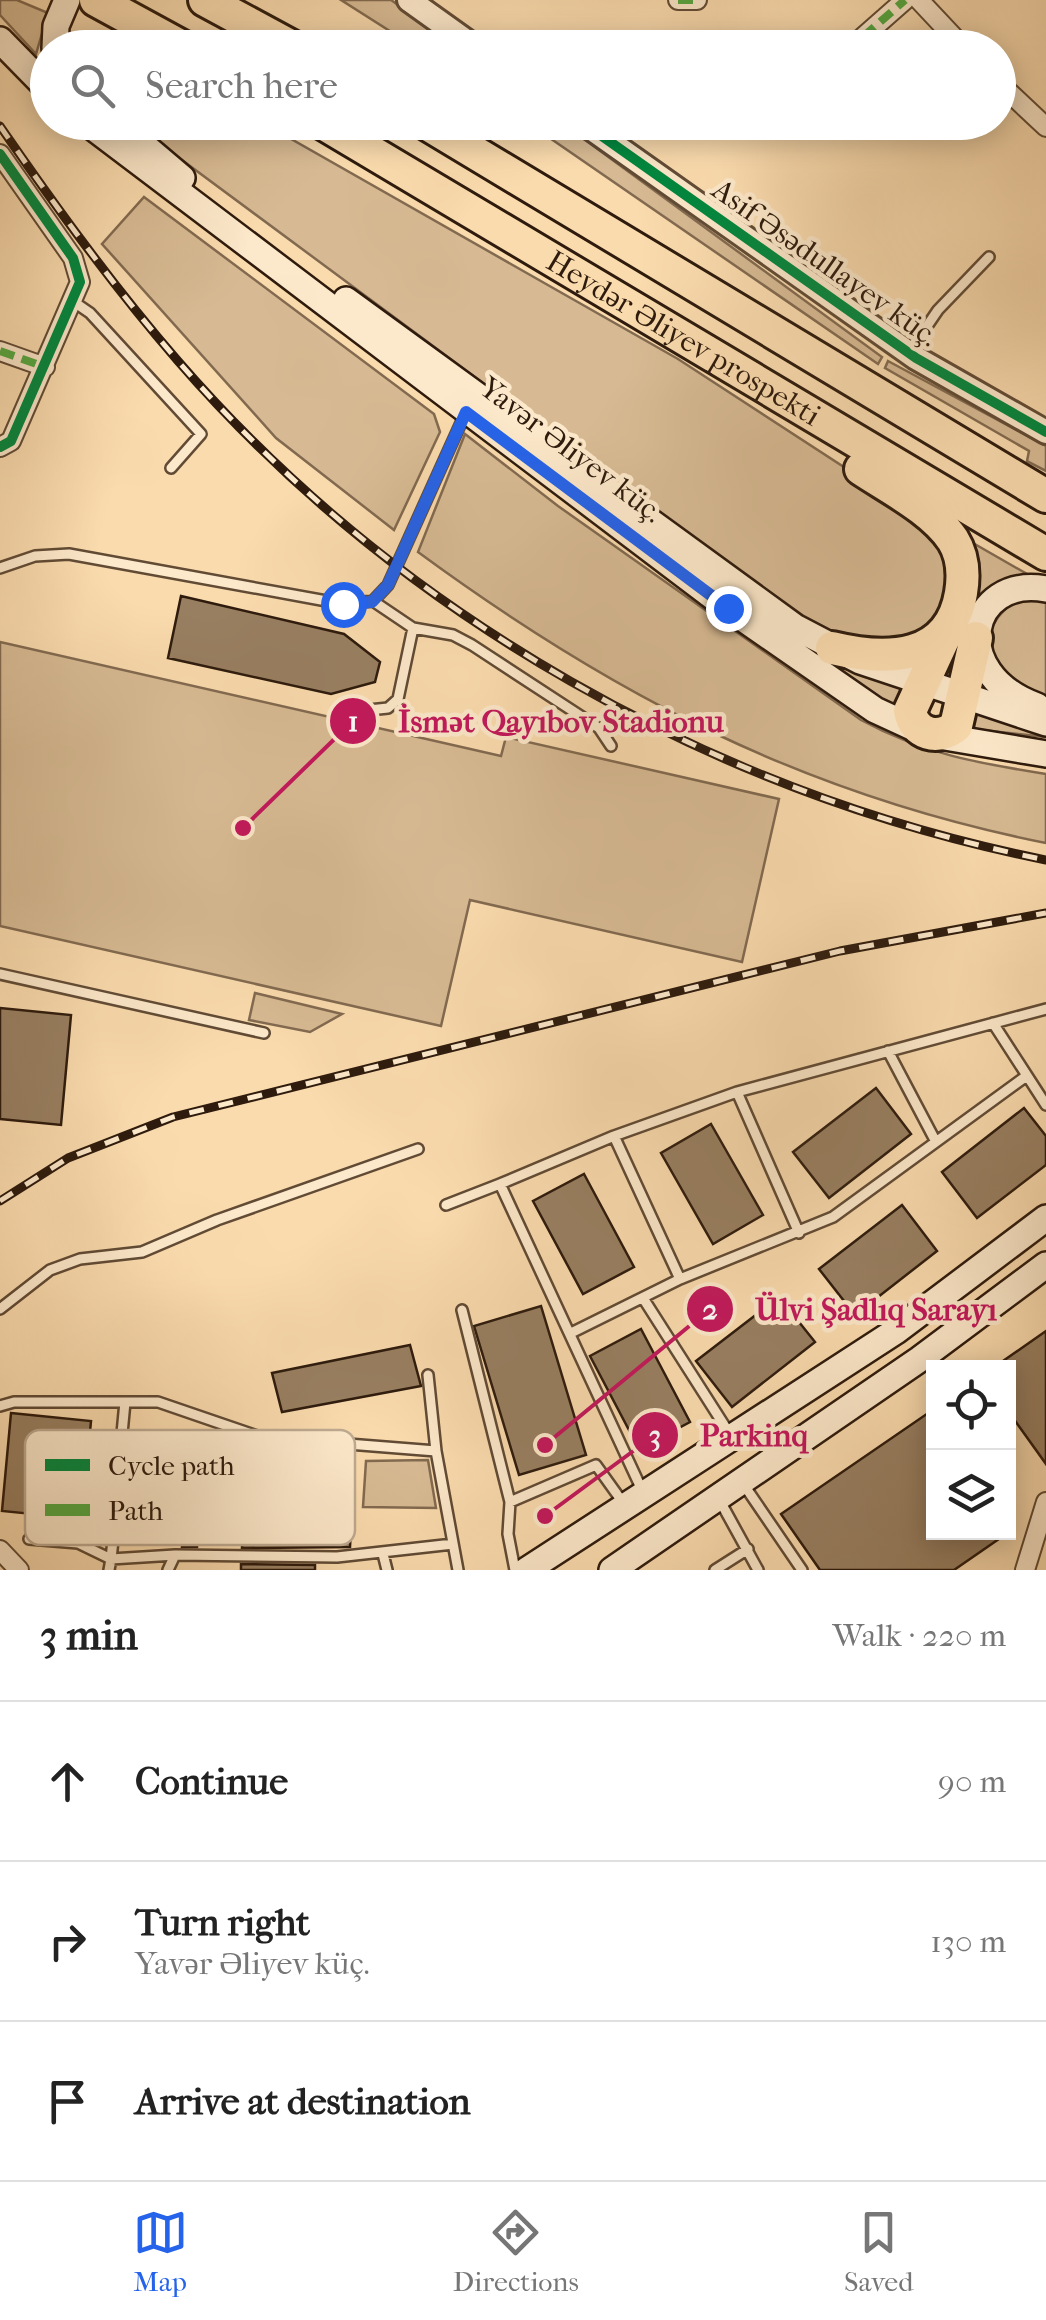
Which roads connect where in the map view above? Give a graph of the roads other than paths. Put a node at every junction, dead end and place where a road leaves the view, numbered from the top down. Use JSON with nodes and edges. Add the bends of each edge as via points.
{"nodes":[{"id":1,"x":71,"y":0,"type":"edge"},
{"id":2,"x":205,"y":0,"type":"edge"},
{"id":3,"x":409,"y":0,"type":"edge"},
{"id":4,"x":678,"y":0,"type":"edge"},
{"id":5,"x":697,"y":0,"type":"edge"},
{"id":6,"x":905,"y":0,"type":"edge"},
{"id":7,"x":919,"y":0,"type":"edge"},
{"id":8,"x":60,"y":30,"type":"edge"},
{"id":9,"x":74,"y":30,"type":"edge"},
{"id":10,"x":142,"y":30,"type":"edge"},
{"id":11,"x":261,"y":30,"type":"edge"},
{"id":12,"x":451,"y":30,"type":"edge"},
{"id":13,"x":871,"y":30,"type":"edge"},
{"id":14,"x":947,"y":30,"type":"edge"},
{"id":15,"x":0,"y":40,"type":"edge"},
{"id":16,"x":30,"y":71,"type":"edge"},
{"id":17,"x":1016,"y":98,"type":"edge"},
{"id":18,"x":1046,"y":126,"type":"edge"},
{"id":19,"x":116,"y":140,"type":"edge"},
{"id":20,"x":118,"y":140,"type":"edge"},
{"id":21,"x":351,"y":140,"type":"edge"},
{"id":22,"x":454,"y":140,"type":"edge"},
{"id":23,"x":607,"y":140,"type":"edge"},
{"id":24,"x":0,"y":154,"type":"edge"},
{"id":25,"x":989,"y":257,"type":"dead end"},
{"id":26,"x":612,"y":294,"type":"junction"},
{"id":27,"x":74,"y":302,"type":"junction"},
{"id":28,"x":0,"y":351,"type":"edge"},
{"id":29,"x":909,"y":353,"type":"junction"},
{"id":30,"x":45,"y":367,"type":"junction"},
{"id":31,"x":466,"y":412,"type":"junction"},
{"id":32,"x":1046,"y":432,"type":"edge"},
{"id":33,"x":0,"y":447,"type":"edge"},
{"id":34,"x":171,"y":468,"type":"dead end"},
{"id":35,"x":1046,"y":496,"type":"edge"},
{"id":36,"x":1046,"y":554,"type":"edge"},
{"id":37,"x":0,"y":568,"type":"edge"},
{"id":38,"x":1046,"y":589,"type":"edge"},
{"id":39,"x":372,"y":602,"type":"junction"},
{"id":40,"x":413,"y":628,"type":"junction"},
{"id":41,"x":963,"y":631,"type":"junction"},
{"id":42,"x":832,"y":648,"type":"junction"},
{"id":43,"x":922,"y":682,"type":"junction"},
{"id":44,"x":965,"y":696,"type":"junction"},
{"id":45,"x":1046,"y":709,"type":"edge"},
{"id":46,"x":369,"y":710,"type":"dead end"},
{"id":47,"x":1046,"y":723,"type":"edge"},
{"id":48,"x":927,"y":734,"type":"junction"},
{"id":49,"x":611,"y":746,"type":"dead end"},
{"id":50,"x":1046,"y":754,"type":"edge"},
{"id":51,"x":0,"y":974,"type":"edge"},
{"id":52,"x":1046,"y":1008,"type":"edge"},
{"id":53,"x":993,"y":1023,"type":"junction"},
{"id":54,"x":264,"y":1033,"type":"dead end"},
{"id":55,"x":888,"y":1051,"type":"junction"},
{"id":56,"x":1025,"y":1078,"type":"junction"},
{"id":57,"x":736,"y":1092,"type":"junction"},
{"id":58,"x":1046,"y":1105,"type":"edge"},
{"id":59,"x":614,"y":1136,"type":"junction"},
{"id":60,"x":936,"y":1142,"type":"junction"},
{"id":61,"x":418,"y":1149,"type":"dead end"},
{"id":62,"x":500,"y":1184,"type":"junction"},
{"id":63,"x":446,"y":1205,"type":"dead end"},
{"id":64,"x":1046,"y":1218,"type":"edge"},
{"id":65,"x":799,"y":1234,"type":"junction"},
{"id":66,"x":1046,"y":1265,"type":"edge"},
{"id":67,"x":680,"y":1279,"type":"junction"},
{"id":68,"x":642,"y":1298,"type":"junction"},
{"id":69,"x":0,"y":1310,"type":"edge"},
{"id":70,"x":462,"y":1310,"type":"dead end"},
{"id":71,"x":571,"y":1333,"type":"junction"},
{"id":72,"x":428,"y":1376,"type":"dead end"},
{"id":73,"x":125,"y":1402,"type":"junction"},
{"id":74,"x":0,"y":1406,"type":"edge"},
{"id":75,"x":236,"y":1428,"type":"joint"},
{"id":76,"x":122,"y":1430,"type":"edge"},
{"id":77,"x":243,"y":1430,"type":"edge"},
{"id":78,"x":732,"y":1438,"type":"junction"},
{"id":79,"x":355,"y":1444,"type":"edge"},
{"id":80,"x":436,"y":1450,"type":"junction"},
{"id":81,"x":742,"y":1483,"type":"junction"},
{"id":82,"x":719,"y":1498,"type":"junction"},
{"id":83,"x":635,"y":1501,"type":"junction"},
{"id":84,"x":510,"y":1502,"type":"junction"},
{"id":85,"x":1046,"y":1502,"type":"edge"},
{"id":86,"x":453,"y":1544,"type":"junction"},
{"id":87,"x":81,"y":1545,"type":"edge"},
{"id":88,"x":748,"y":1549,"type":"junction"},
{"id":89,"x":0,"y":1550,"type":"edge"},
{"id":90,"x":383,"y":1554,"type":"junction"},
{"id":91,"x":175,"y":1555,"type":"junction"},
{"id":92,"x":110,"y":1564,"type":"edge"},
{"id":93,"x":19,"y":1570,"type":"edge"},
{"id":94,"x":168,"y":1570,"type":"edge"},
{"id":95,"x":386,"y":1570,"type":"edge"},
{"id":96,"x":458,"y":1570,"type":"edge"},
{"id":97,"x":515,"y":1570,"type":"edge"},
{"id":98,"x":527,"y":1570,"type":"edge"},
{"id":99,"x":612,"y":1570,"type":"edge"},
{"id":100,"x":715,"y":1570,"type":"edge"},
{"id":101,"x":758,"y":1570,"type":"edge"},
{"id":102,"x":802,"y":1570,"type":"edge"},
{"id":103,"x":1024,"y":1570,"type":"edge"}],
"edges":[{"from":1,"to":8,"type":"main road"},
{"from":1,"to":9,"type":"main road"},
{"from":1,"to":10,"type":"highway"},
{"from":2,"to":11,"type":"highway"},
{"from":3,"to":12,"type":"street"},
{"from":4,"to":5,"type":"street"},
{"from":6,"to":13,"type":"street"},
{"from":7,"to":14,"type":"street"},
{"from":15,"to":16,"type":"main road"},
{"from":17,"to":18,"type":"street"},
{"from":19,"to":31,"type":"main road","name":"Yavər Əliyev küç."},
{"from":20,"to":42,"type":"main road","name":"Yavər Əliyev küç.","via":[[276,248],[755,602]]},
{"from":21,"to":26,"type":"highway","name":"Heydər Əliyev prospekti"},
{"from":22,"to":35,"type":"highway","name":"Heydər Əliyev prospekti"},
{"from":23,"to":29,"type":"street","name":"Asif Əsədullayev küç."},
{"from":24,"to":27,"type":"street","via":[[79,268]]},
{"from":25,"to":29,"type":"lane","via":[[938,310]]},
{"from":26,"to":36,"type":"highway","name":"Heydər Əliyev prospekti"},
{"from":26,"to":41,"type":"highway","via":[[941,527],[963,568]]},
{"from":27,"to":30,"type":"street"},
{"from":27,"to":34,"type":"lane","via":[[202,434]]},
{"from":28,"to":30,"type":"street"},
{"from":29,"to":32,"type":"street","name":"Asif Əsədullayev küç."},
{"from":30,"to":33,"type":"street","via":[[11,441]]},
{"from":31,"to":39,"type":"lane","via":[[388,585]]},
{"from":31,"to":48,"type":"main road","name":"Yavər Əliyev küç.","via":[[774,642],[875,710]]},
{"from":37,"to":39,"type":"lane","via":[[70,554],[343,604]]},
{"from":38,"to":41,"type":"main road","via":[[1007,592]]},
{"from":39,"to":40,"type":"lane"},
{"from":40,"to":46,"type":"lane","via":[[398,698],[388,708]]},
{"from":40,"to":49,"type":"lane","via":[[472,645],[599,728]]},
{"from":41,"to":42,"type":"highway","via":[[908,654],[882,657]]},
{"from":41,"to":43,"type":"highway"},
{"from":41,"to":44,"type":"highway"},
{"from":41,"to":45,"type":"main road","via":[[992,680]]},
{"from":42,"to":43,"type":"main road","name":"Yavər Əliyev küç."},
{"from":43,"to":44,"type":"main road","name":"Yavər Əliyev küç."},
{"from":43,"to":48,"type":"highway","via":[[910,717]]},
{"from":44,"to":47,"type":"main road","name":"Yavər Əliyev küç."},
{"from":44,"to":48,"type":"highway","via":[[952,730]]},
{"from":48,"to":50,"type":"main road","name":"Yavər Əliyev küç."},
{"from":51,"to":54,"type":"lane"},
{"from":52,"to":53,"type":"lane"},
{"from":53,"to":55,"type":"lane"},
{"from":53,"to":56,"type":"lane"},
{"from":55,"to":57,"type":"lane"},
{"from":55,"to":60,"type":"lane"},
{"from":56,"to":58,"type":"lane"},
{"from":56,"to":60,"type":"lane"},
{"from":57,"to":59,"type":"lane"},
{"from":57,"to":65,"type":"lane"},
{"from":59,"to":62,"type":"lane"},
{"from":59,"to":67,"type":"lane"},
{"from":60,"to":65,"type":"lane"},
{"from":61,"to":69,"type":"lane","via":[[142,1252],[80,1259],[50,1270]]},
{"from":62,"to":63,"type":"lane"},
{"from":62,"to":71,"type":"lane"},
{"from":64,"to":78,"type":"main road","via":[[896,1332]]},
{"from":65,"to":67,"type":"lane"},
{"from":66,"to":81,"type":"main road"},
{"from":67,"to":68,"type":"lane"},
{"from":68,"to":71,"type":"lane"},
{"from":68,"to":78,"type":"lane"},
{"from":70,"to":84,"type":"lane"},
{"from":71,"to":83,"type":"lane"},
{"from":72,"to":80,"type":"lane"},
{"from":73,"to":74,"type":"lane"},
{"from":73,"to":75,"type":"lane","via":[[158,1402]]},
{"from":73,"to":76,"type":"lane"},
{"from":75,"to":77,"type":"lane"},
{"from":78,"to":83,"type":"main road"},
{"from":79,"to":80,"type":"lane"},
{"from":80,"to":86,"type":"lane"},
{"from":81,"to":82,"type":"main road"},
{"from":81,"to":102,"type":"lane"},
{"from":82,"to":88,"type":"lane"},
{"from":82,"to":99,"type":"main road"},
{"from":83,"to":84,"type":"lane","via":[[596,1465]]},
{"from":83,"to":98,"type":"main road"},
{"from":84,"to":97,"type":"lane"},
{"from":85,"to":103,"type":"street"},
{"from":86,"to":90,"type":"lane"},
{"from":86,"to":96,"type":"lane"},
{"from":87,"to":92,"type":"lane"},
{"from":88,"to":100,"type":"lane"},
{"from":88,"to":101,"type":"lane"},
{"from":89,"to":93,"type":"street"},
{"from":90,"to":91,"type":"lane"},
{"from":90,"to":95,"type":"lane"},
{"from":91,"to":92,"type":"lane"},
{"from":91,"to":94,"type":"lane"}]}
